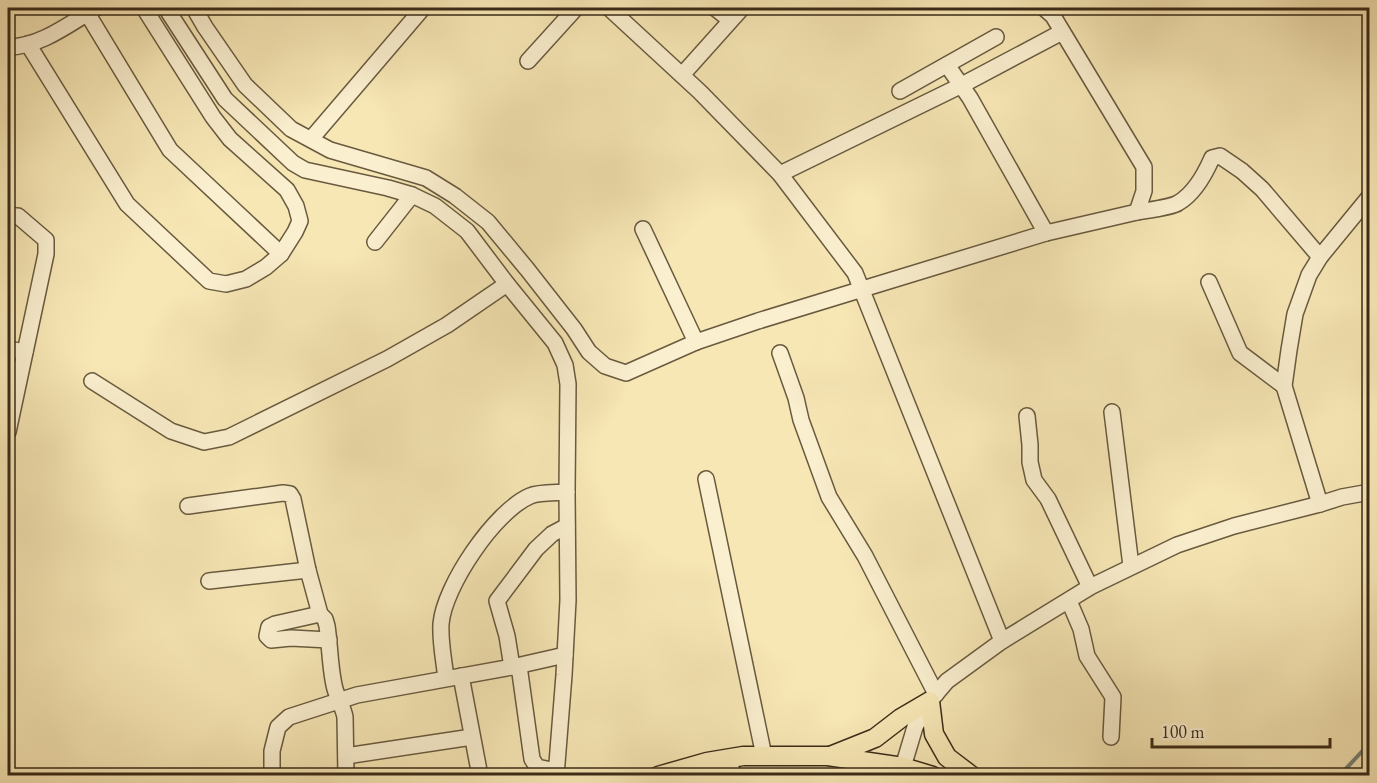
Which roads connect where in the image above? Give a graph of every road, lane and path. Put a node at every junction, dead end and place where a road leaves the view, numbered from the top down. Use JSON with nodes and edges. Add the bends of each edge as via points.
{"nodes":[{"id":1,"x":144,"y":8,"type":"edge"},
{"id":2,"x":166,"y":8,"type":"edge"},
{"id":3,"x":194,"y":8,"type":"edge"},
{"id":4,"x":423,"y":8,"type":"edge"},
{"id":5,"x":576,"y":8,"type":"edge"},
{"id":6,"x":609,"y":8,"type":"edge"},
{"id":7,"x":715,"y":8,"type":"edge"},
{"id":8,"x":742,"y":8,"type":"edge"},
{"id":9,"x":1044,"y":8,"type":"edge"},
{"id":10,"x":89,"y":9,"type":"edge"},
{"id":11,"x":730,"y":21,"type":"junction"},
{"id":12,"x":1062,"y":32,"type":"junction"},
{"id":13,"x":996,"y":37,"type":"dead end"},
{"id":14,"x":28,"y":44,"type":"junction"},
{"id":15,"x":8,"y":47,"type":"edge"},
{"id":16,"x":528,"y":61,"type":"dead end"},
{"id":17,"x":947,"y":65,"type":"junction"},
{"id":18,"x":682,"y":75,"type":"junction"},
{"id":19,"x":962,"y":85,"type":"junction"},
{"id":20,"x":900,"y":91,"type":"dead end"},
{"id":21,"x":311,"y":139,"type":"junction"},
{"id":22,"x":395,"y":169,"type":"junction"},
{"id":23,"x":780,"y":174,"type":"junction"},
{"id":24,"x":388,"y":188,"type":"junction"},
{"id":25,"x":412,"y":195,"type":"junction"},
{"id":26,"x":1370,"y":196,"type":"edge"},
{"id":27,"x":1137,"y":212,"type":"junction"},
{"id":28,"x":8,"y":217,"type":"edge"},
{"id":29,"x":643,"y":229,"type":"dead end"},
{"id":30,"x":1046,"y":233,"type":"junction"},
{"id":31,"x":375,"y":242,"type":"dead end"},
{"id":32,"x":281,"y":254,"type":"junction"},
{"id":33,"x":1320,"y":257,"type":"junction"},
{"id":34,"x":1209,"y":282,"type":"dead end"},
{"id":35,"x":507,"y":284,"type":"junction"},
{"id":36,"x":862,"y":290,"type":"junction"},
{"id":37,"x":696,"y":342,"type":"junction"},
{"id":38,"x":8,"y":349,"type":"edge"},
{"id":39,"x":25,"y":352,"type":"junction"},
{"id":40,"x":780,"y":353,"type":"dead end"},
{"id":41,"x":92,"y":381,"type":"dead end"},
{"id":42,"x":1284,"y":386,"type":"junction"},
{"id":43,"x":1112,"y":412,"type":"dead end"},
{"id":44,"x":1027,"y":416,"type":"dead end"},
{"id":45,"x":8,"y":432,"type":"edge"},
{"id":46,"x":706,"y":479,"type":"dead end"},
{"id":47,"x":567,"y":492,"type":"junction"},
{"id":48,"x":1370,"y":492,"type":"edge"},
{"id":49,"x":1320,"y":504,"type":"junction"},
{"id":50,"x":188,"y":506,"type":"dead end"},
{"id":51,"x":567,"y":526,"type":"junction"},
{"id":52,"x":1131,"y":566,"type":"junction"},
{"id":53,"x":308,"y":570,"type":"junction"},
{"id":54,"x":209,"y":581,"type":"dead end"},
{"id":55,"x":1090,"y":587,"type":"junction"},
{"id":56,"x":1069,"y":601,"type":"junction"},
{"id":57,"x":320,"y":614,"type":"junction"},
{"id":58,"x":329,"y":640,"type":"junction"},
{"id":59,"x":1002,"y":641,"type":"junction"},
{"id":60,"x":565,"y":655,"type":"junction"},
{"id":61,"x":515,"y":667,"type":"junction"},
{"id":62,"x":453,"y":677,"type":"junction"},
{"id":63,"x":933,"y":698,"type":"junction"},
{"id":64,"x":339,"y":701,"type":"junction"},
{"id":65,"x":472,"y":737,"type":"junction"},
{"id":66,"x":1111,"y":737,"type":"dead end"},
{"id":67,"x":346,"y":756,"type":"junction"},
{"id":68,"x":764,"y":756,"type":"junction"},
{"id":69,"x":828,"y":756,"type":"junction"},
{"id":70,"x":725,"y":758,"type":"junction"},
{"id":71,"x":903,"y":767,"type":"junction"},
{"id":72,"x":556,"y":773,"type":"edge"},
{"id":73,"x":272,"y":776,"type":"edge"},
{"id":74,"x":346,"y":776,"type":"edge"},
{"id":75,"x":480,"y":776,"type":"edge"},
{"id":76,"x":658,"y":776,"type":"edge"},
{"id":77,"x":735,"y":776,"type":"edge"},
{"id":78,"x":933,"y":776,"type":"edge"},
{"id":79,"x":972,"y":776,"type":"edge"}],
"edges":[{"from":1,"to":32,"type":"street","via":[[213,117],[230,139],[286,190],[296,206],[300,221]]},
{"from":2,"to":24,"type":"street","via":[[225,99],[293,163],[305,170]]},
{"from":3,"to":21,"type":"street","via":[[245,85],[291,129]]},
{"from":4,"to":21,"type":"street"},
{"from":5,"to":16,"type":"street"},
{"from":6,"to":18,"type":"street"},
{"from":7,"to":11,"type":"street"},
{"from":8,"to":11,"type":"street"},
{"from":9,"to":12,"type":"street"},
{"from":10,"to":14,"type":"street","via":[[42,40]]},
{"from":10,"to":32,"type":"street","via":[[170,150]]},
{"from":11,"to":18,"type":"street"},
{"from":12,"to":19,"type":"street"},
{"from":12,"to":27,"type":"street","via":[[1144,167],[1144,191]]},
{"from":13,"to":17,"type":"street"},
{"from":14,"to":15,"type":"street"},
{"from":14,"to":32,"type":"street","via":[[127,204],[209,281],[226,284],[246,279]]},
{"from":17,"to":19,"type":"street"},
{"from":17,"to":20,"type":"street"},
{"from":18,"to":23,"type":"street"},
{"from":19,"to":23,"type":"street"},
{"from":19,"to":30,"type":"street"},
{"from":21,"to":22,"type":"street","via":[[330,150]]},
{"from":22,"to":24,"type":"street"},
{"from":22,"to":37,"type":"street","via":[[426,178],[488,222],[589,352],[605,366],[626,373]]},
{"from":23,"to":36,"type":"street","via":[[855,273]]},
{"from":24,"to":25,"type":"street"},
{"from":25,"to":31,"type":"street"},
{"from":25,"to":35,"type":"street","via":[[435,206],[467,231]]},
{"from":26,"to":33,"type":"street"},
{"from":27,"to":30,"type":"street"},
{"from":27,"to":33,"type":"street","via":[[1177,204],[1189,195],[1212,158],[1220,156],[1262,189]]},
{"from":28,"to":39,"type":"street","via":[[18,216],[46,240]]},
{"from":29,"to":37,"type":"street"},
{"from":30,"to":36,"type":"street"},
{"from":33,"to":42,"type":"street","via":[[1309,274],[1295,314]]},
{"from":34,"to":42,"type":"street","via":[[1240,353]]},
{"from":35,"to":41,"type":"street","via":[[387,359],[229,437],[204,442],[171,431]]},
{"from":35,"to":47,"type":"street","via":[[555,343],[565,365]]},
{"from":36,"to":37,"type":"street"},
{"from":36,"to":59,"type":"street"},
{"from":38,"to":39,"type":"street"},
{"from":39,"to":45,"type":"street"},
{"from":40,"to":63,"type":"street","via":[[829,496],[865,556]]},
{"from":42,"to":49,"type":"street"},
{"from":43,"to":52,"type":"street"},
{"from":44,"to":55,"type":"street","via":[[1034,480],[1048,499]]},
{"from":46,"to":68,"type":"street"},
{"from":47,"to":51,"type":"street"},
{"from":47,"to":62,"type":"street","via":[[532,495],[513,507],[487,532],[456,580],[441,623]]},
{"from":48,"to":49,"type":"street"},
{"from":49,"to":52,"type":"street","via":[[1234,525]]},
{"from":50,"to":53,"type":"street","via":[[290,494]]},
{"from":51,"to":60,"type":"street"},
{"from":51,"to":61,"type":"street","via":[[536,549],[497,601]]},
{"from":52,"to":55,"type":"street"},
{"from":53,"to":54,"type":"street"},
{"from":53,"to":57,"type":"street"},
{"from":55,"to":56,"type":"street"},
{"from":56,"to":59,"type":"street"},
{"from":56,"to":66,"type":"street","via":[[1087,656],[1113,697]]},
{"from":57,"to":58,"type":"street","via":[[325,619]]},
{"from":57,"to":58,"type":"street","via":[[275,624],[269,627],[267,636],[271,640]]},
{"from":58,"to":64,"type":"street"},
{"from":59,"to":63,"type":"street","via":[[947,681]]},
{"from":60,"to":61,"type":"street"},
{"from":60,"to":72,"type":"street"},
{"from":61,"to":62,"type":"street"},
{"from":61,"to":72,"type":"street","via":[[532,759],[537,767]]},
{"from":62,"to":64,"type":"street"},
{"from":62,"to":65,"type":"street"},
{"from":63,"to":69,"type":"main road","via":[[875,738]]},
{"from":63,"to":71,"type":"street","via":[[915,727]]},
{"from":63,"to":79,"type":"main road","via":[[934,734],[947,757]]},
{"from":64,"to":67,"type":"street","via":[[344,708]]},
{"from":64,"to":73,"type":"street","via":[[289,717],[278,727],[272,751]]},
{"from":65,"to":67,"type":"street"},
{"from":65,"to":75,"type":"street"},
{"from":67,"to":74,"type":"street"},
{"from":68,"to":69,"type":"main road"},
{"from":68,"to":70,"type":"main road"},
{"from":69,"to":71,"type":"main road"},
{"from":70,"to":76,"type":"main road"},
{"from":70,"to":77,"type":"street"},
{"from":71,"to":78,"type":"main road"}]}
